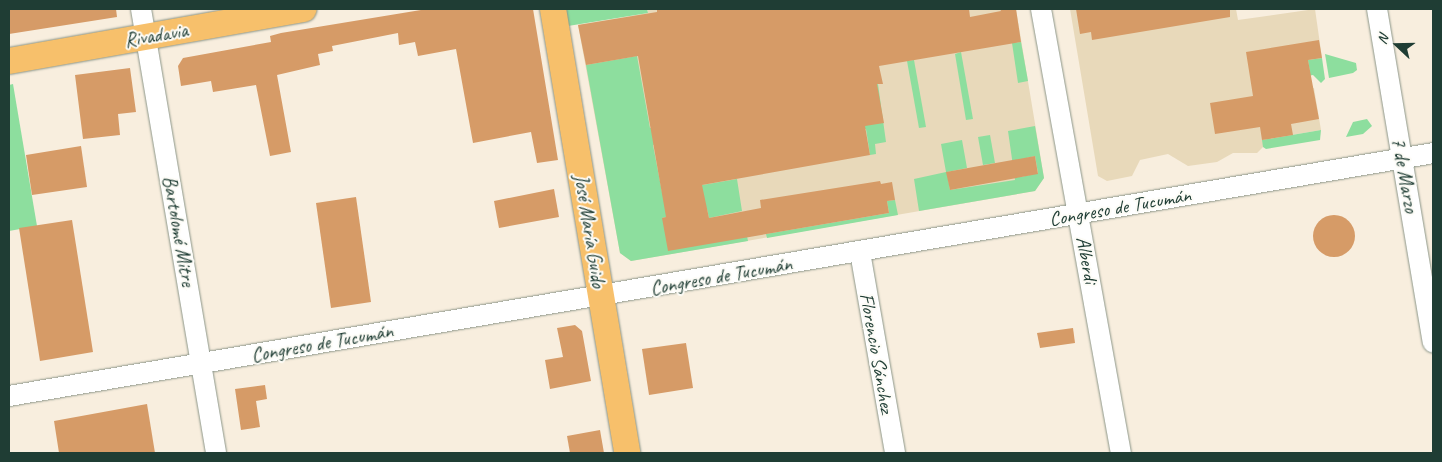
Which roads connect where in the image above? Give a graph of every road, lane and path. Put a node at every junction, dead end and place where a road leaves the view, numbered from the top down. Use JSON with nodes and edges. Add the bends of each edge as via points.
{"nodes":[{"id":1,"x":141,"y":9,"type":"edge"},
{"id":2,"x":303,"y":9,"type":"edge"},
{"id":3,"x":553,"y":9,"type":"edge"},
{"id":4,"x":1040,"y":9,"type":"edge"},
{"id":5,"x":1377,"y":9,"type":"edge"},
{"id":6,"x":146,"y":37,"type":"junction"},
{"id":7,"x":9,"y":61,"type":"edge"},
{"id":8,"x":1433,"y":153,"type":"edge"},
{"id":9,"x":1402,"y":158,"type":"junction"},
{"id":10,"x":1079,"y":214,"type":"junction"},
{"id":11,"x":860,"y":252,"type":"junction"},
{"id":12,"x":600,"y":297,"type":"junction"},
{"id":13,"x":1433,"y":342,"type":"edge"},
{"id":14,"x":201,"y":364,"type":"junction"},
{"id":15,"x":9,"y":396,"type":"edge"},
{"id":16,"x":216,"y":453,"type":"edge"},
{"id":17,"x":627,"y":453,"type":"edge"},
{"id":18,"x":895,"y":453,"type":"edge"},
{"id":19,"x":1121,"y":453,"type":"edge"}],
"edges":[{"from":1,"to":6,"type":"street","name":"Bartolomé Mitre"},
{"from":2,"to":6,"type":"main road","name":"Rivadavia"},
{"from":3,"to":12,"type":"main road","name":"José María Guido"},
{"from":4,"to":10,"type":"street","name":"Alberdi"},
{"from":5,"to":9,"type":"street","name":"7 de Marzo"},
{"from":6,"to":7,"type":"main road","name":"Rivadavia"},
{"from":6,"to":14,"type":"street","name":"Bartolomé Mitre"},
{"from":8,"to":9,"type":"street","name":"Congreso de Tucumán"},
{"from":9,"to":10,"type":"street","name":"Congreso de Tucumán"},
{"from":9,"to":13,"type":"street","name":"7 de Marzo"},
{"from":10,"to":11,"type":"street","name":"Congreso de Tucumán"},
{"from":10,"to":19,"type":"street","name":"Alberdi"},
{"from":11,"to":12,"type":"street","name":"Congreso de Tucumán"},
{"from":11,"to":18,"type":"street","name":"Florencio Sánchez"},
{"from":12,"to":14,"type":"street","name":"Congreso de Tucumán"},
{"from":12,"to":17,"type":"main road","name":"José María Guido"},
{"from":14,"to":15,"type":"street","name":"Congreso de Tucumán"},
{"from":14,"to":16,"type":"street","name":"Bartolomé Mitre"}]}
